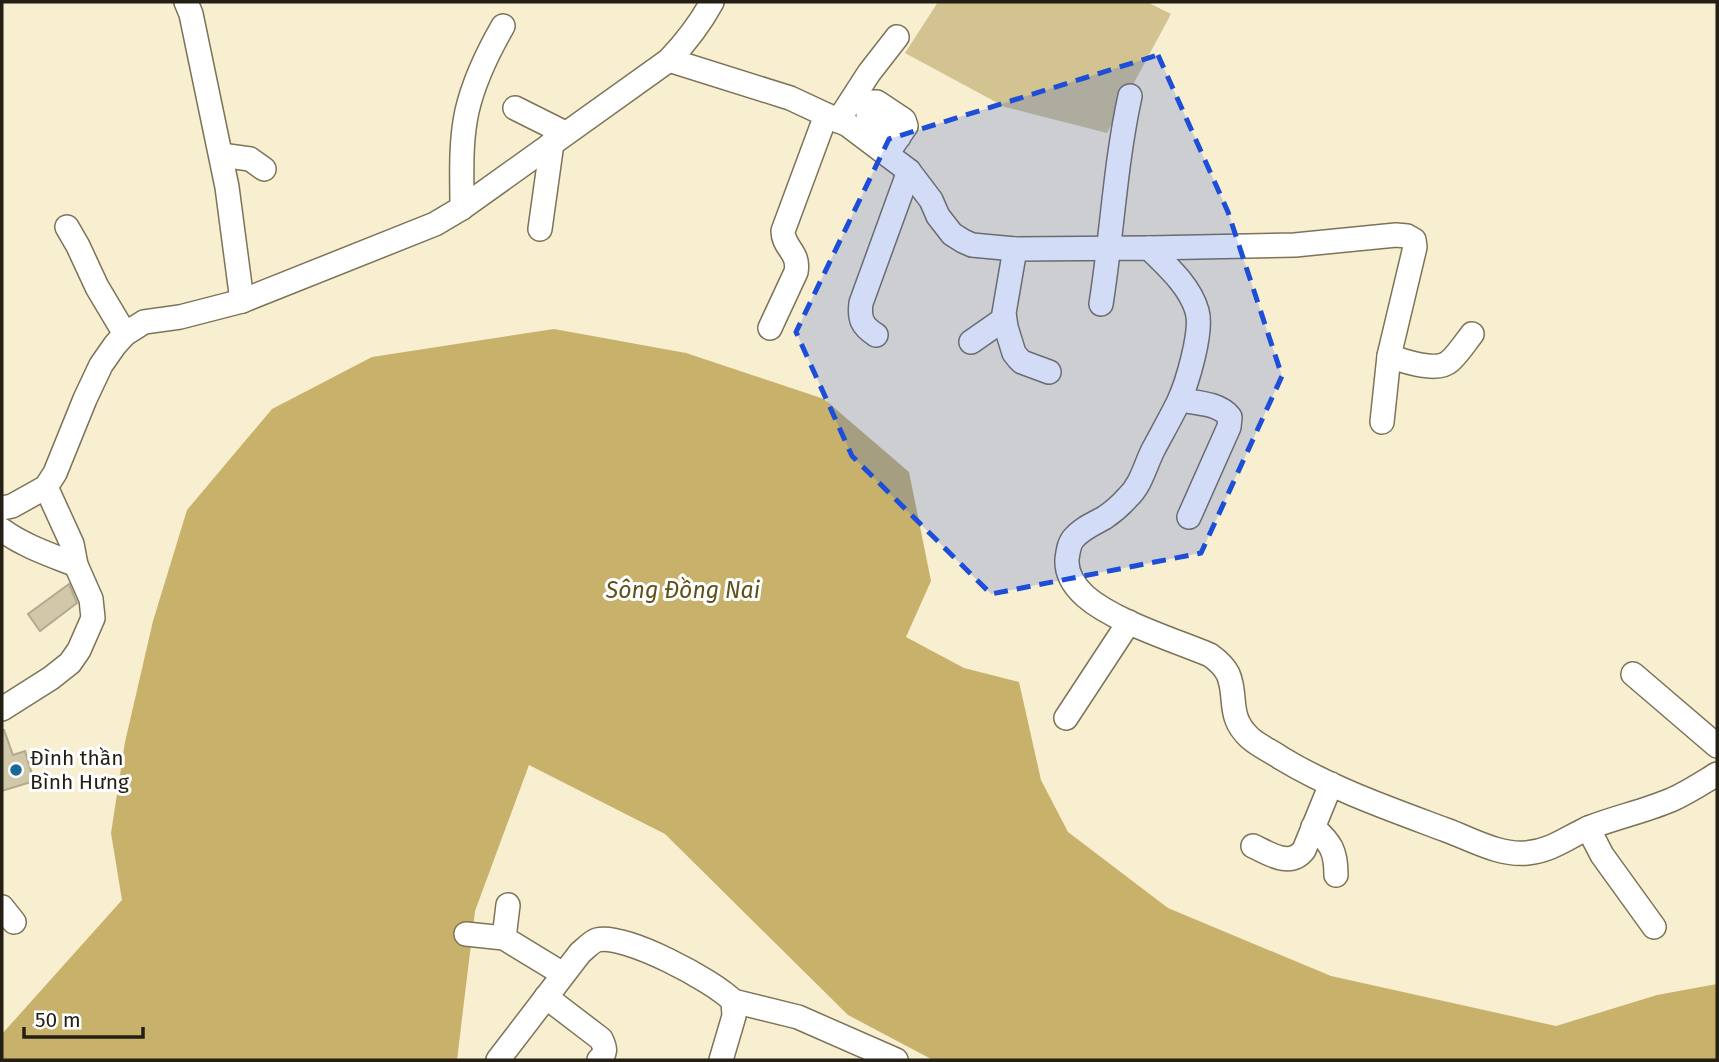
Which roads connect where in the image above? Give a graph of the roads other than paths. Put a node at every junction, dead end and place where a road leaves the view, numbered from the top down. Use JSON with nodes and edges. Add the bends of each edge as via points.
{"nodes":[{"id":1,"x":186,"y":2,"type":"edge"},
{"id":2,"x":712,"y":2,"type":"edge"},
{"id":3,"x":503,"y":26,"type":"dead end"},
{"id":4,"x":897,"y":37,"type":"dead end"},
{"id":5,"x":669,"y":60,"type":"junction"},
{"id":6,"x":1130,"y":96,"type":"dead end"},
{"id":7,"x":514,"y":108,"type":"dead end"},
{"id":8,"x":832,"y":118,"type":"junction"},
{"id":9,"x":559,"y":138,"type":"junction"},
{"id":10,"x":221,"y":155,"type":"junction"},
{"id":11,"x":264,"y":169,"type":"dead end"},
{"id":12,"x":909,"y":171,"type":"junction"},
{"id":13,"x":462,"y":208,"type":"junction"},
{"id":14,"x":67,"y":227,"type":"dead end"},
{"id":15,"x":540,"y":229,"type":"dead end"},
{"id":16,"x":1110,"y":248,"type":"junction"},
{"id":17,"x":1149,"y":248,"type":"junction"},
{"id":18,"x":1015,"y":249,"type":"junction"},
{"id":19,"x":242,"y":301,"type":"junction"},
{"id":20,"x":1101,"y":304,"type":"dead end"},
{"id":21,"x":1004,"y":319,"type":"junction"},
{"id":22,"x":770,"y":328,"type":"dead end"},
{"id":23,"x":125,"y":334,"type":"junction"},
{"id":24,"x":1472,"y":334,"type":"dead end"},
{"id":25,"x":876,"y":335,"type":"dead end"},
{"id":26,"x":971,"y":342,"type":"dead end"},
{"id":27,"x":1389,"y":356,"type":"junction"},
{"id":28,"x":1049,"y":372,"type":"dead end"},
{"id":29,"x":1180,"y":400,"type":"junction"},
{"id":30,"x":1382,"y":422,"type":"dead end"},
{"id":31,"x":46,"y":487,"type":"junction"},
{"id":32,"x":2,"y":509,"type":"edge"},
{"id":33,"x":1189,"y":517,"type":"dead end"},
{"id":34,"x":2,"y":530,"type":"edge"},
{"id":35,"x":76,"y":565,"type":"junction"},
{"id":36,"x":1129,"y":622,"type":"junction"},
{"id":37,"x":1633,"y":674,"type":"dead end"},
{"id":38,"x":2,"y":709,"type":"edge"},
{"id":39,"x":1066,"y":718,"type":"dead end"},
{"id":40,"x":1717,"y":746,"type":"edge"},
{"id":41,"x":1717,"y":774,"type":"edge"},
{"id":42,"x":1331,"y":784,"type":"junction"},
{"id":43,"x":1313,"y":827,"type":"junction"},
{"id":44,"x":1588,"y":828,"type":"junction"},
{"id":45,"x":1253,"y":846,"type":"dead end"},
{"id":46,"x":1336,"y":875,"type":"dead end"},
{"id":47,"x":508,"y":905,"type":"dead end"},
{"id":48,"x":1654,"y":928,"type":"dead end"},
{"id":49,"x":466,"y":934,"type":"dead end"},
{"id":50,"x":504,"y":939,"type":"junction"},
{"id":51,"x":563,"y":974,"type":"junction"},
{"id":52,"x":546,"y":997,"type":"junction"},
{"id":53,"x":733,"y":1001,"type":"junction"},
{"id":54,"x":498,"y":1060,"type":"edge"},
{"id":55,"x":598,"y":1060,"type":"edge"},
{"id":56,"x":721,"y":1060,"type":"edge"},
{"id":57,"x":896,"y":1060,"type":"edge"}],
"edges":[{"from":1,"to":10,"type":"street"},
{"from":2,"to":5,"type":"street","via":[[699,26]]},
{"from":3,"to":13,"type":"street","via":[[468,109]]},
{"from":4,"to":8,"type":"street"},
{"from":5,"to":8,"type":"street","via":[[790,98]]},
{"from":5,"to":9,"type":"street"},
{"from":6,"to":16,"type":"street"},
{"from":7,"to":9,"type":"street"},
{"from":8,"to":12,"type":"street","via":[[893,146]]},
{"from":8,"to":22,"type":"street","via":[[783,231],[798,263]]},
{"from":9,"to":13,"type":"street"},
{"from":9,"to":15,"type":"street"},
{"from":10,"to":11,"type":"street","via":[[250,159]]},
{"from":10,"to":19,"type":"street"},
{"from":12,"to":18,"type":"street","via":[[952,234],[972,245]]},
{"from":12,"to":25,"type":"street","via":[[861,303],[861,322]]},
{"from":13,"to":19,"type":"street","via":[[435,224]]},
{"from":14,"to":23,"type":"street"},
{"from":16,"to":17,"type":"street"},
{"from":16,"to":18,"type":"street"},
{"from":16,"to":20,"type":"street"},
{"from":17,"to":27,"type":"street","via":[[1295,245],[1406,236],[1414,240],[1415,247]]},
{"from":17,"to":29,"type":"street","via":[[1174,274],[1198,312],[1196,346]]},
{"from":18,"to":21,"type":"street"},
{"from":19,"to":23,"type":"street","via":[[144,322]]},
{"from":21,"to":26,"type":"street"},
{"from":21,"to":28,"type":"street","via":[[1018,358]]},
{"from":23,"to":31,"type":"street","via":[[101,365]]},
{"from":24,"to":27,"type":"street","via":[[1448,364],[1420,366]]},
{"from":27,"to":30,"type":"street"},
{"from":29,"to":33,"type":"street","via":[[1217,407],[1230,418]]},
{"from":29,"to":36,"type":"street","via":[[1132,494],[1079,533],[1067,555],[1070,577],[1085,596]]},
{"from":31,"to":32,"type":"street"},
{"from":31,"to":35,"type":"street","via":[[72,544]]},
{"from":34,"to":35,"type":"street"},
{"from":35,"to":38,"type":"street","via":[[91,599],[93,618],[79,650],[51,678]]},
{"from":36,"to":39,"type":"street"},
{"from":36,"to":42,"type":"street","via":[[1210,655],[1228,673],[1235,713],[1249,737]]},
{"from":37,"to":40,"type":"street"},
{"from":41,"to":44,"type":"street","via":[[1669,800]]},
{"from":42,"to":43,"type":"street"},
{"from":42,"to":44,"type":"street","via":[[1513,853],[1550,848]]},
{"from":43,"to":45,"type":"street","via":[[1298,858],[1288,860]]},
{"from":43,"to":46,"type":"street","via":[[1331,847]]},
{"from":44,"to":48,"type":"street"},
{"from":47,"to":50,"type":"street"},
{"from":49,"to":50,"type":"street"},
{"from":50,"to":51,"type":"street"},
{"from":51,"to":52,"type":"street"},
{"from":51,"to":53,"type":"street","via":[[590,944],[609,940],[690,971]]},
{"from":52,"to":54,"type":"street"},
{"from":52,"to":55,"type":"street","via":[[601,1040],[605,1048]]},
{"from":53,"to":56,"type":"street","via":[[734,1016]]},
{"from":53,"to":57,"type":"street","via":[[798,1017]]}]}
